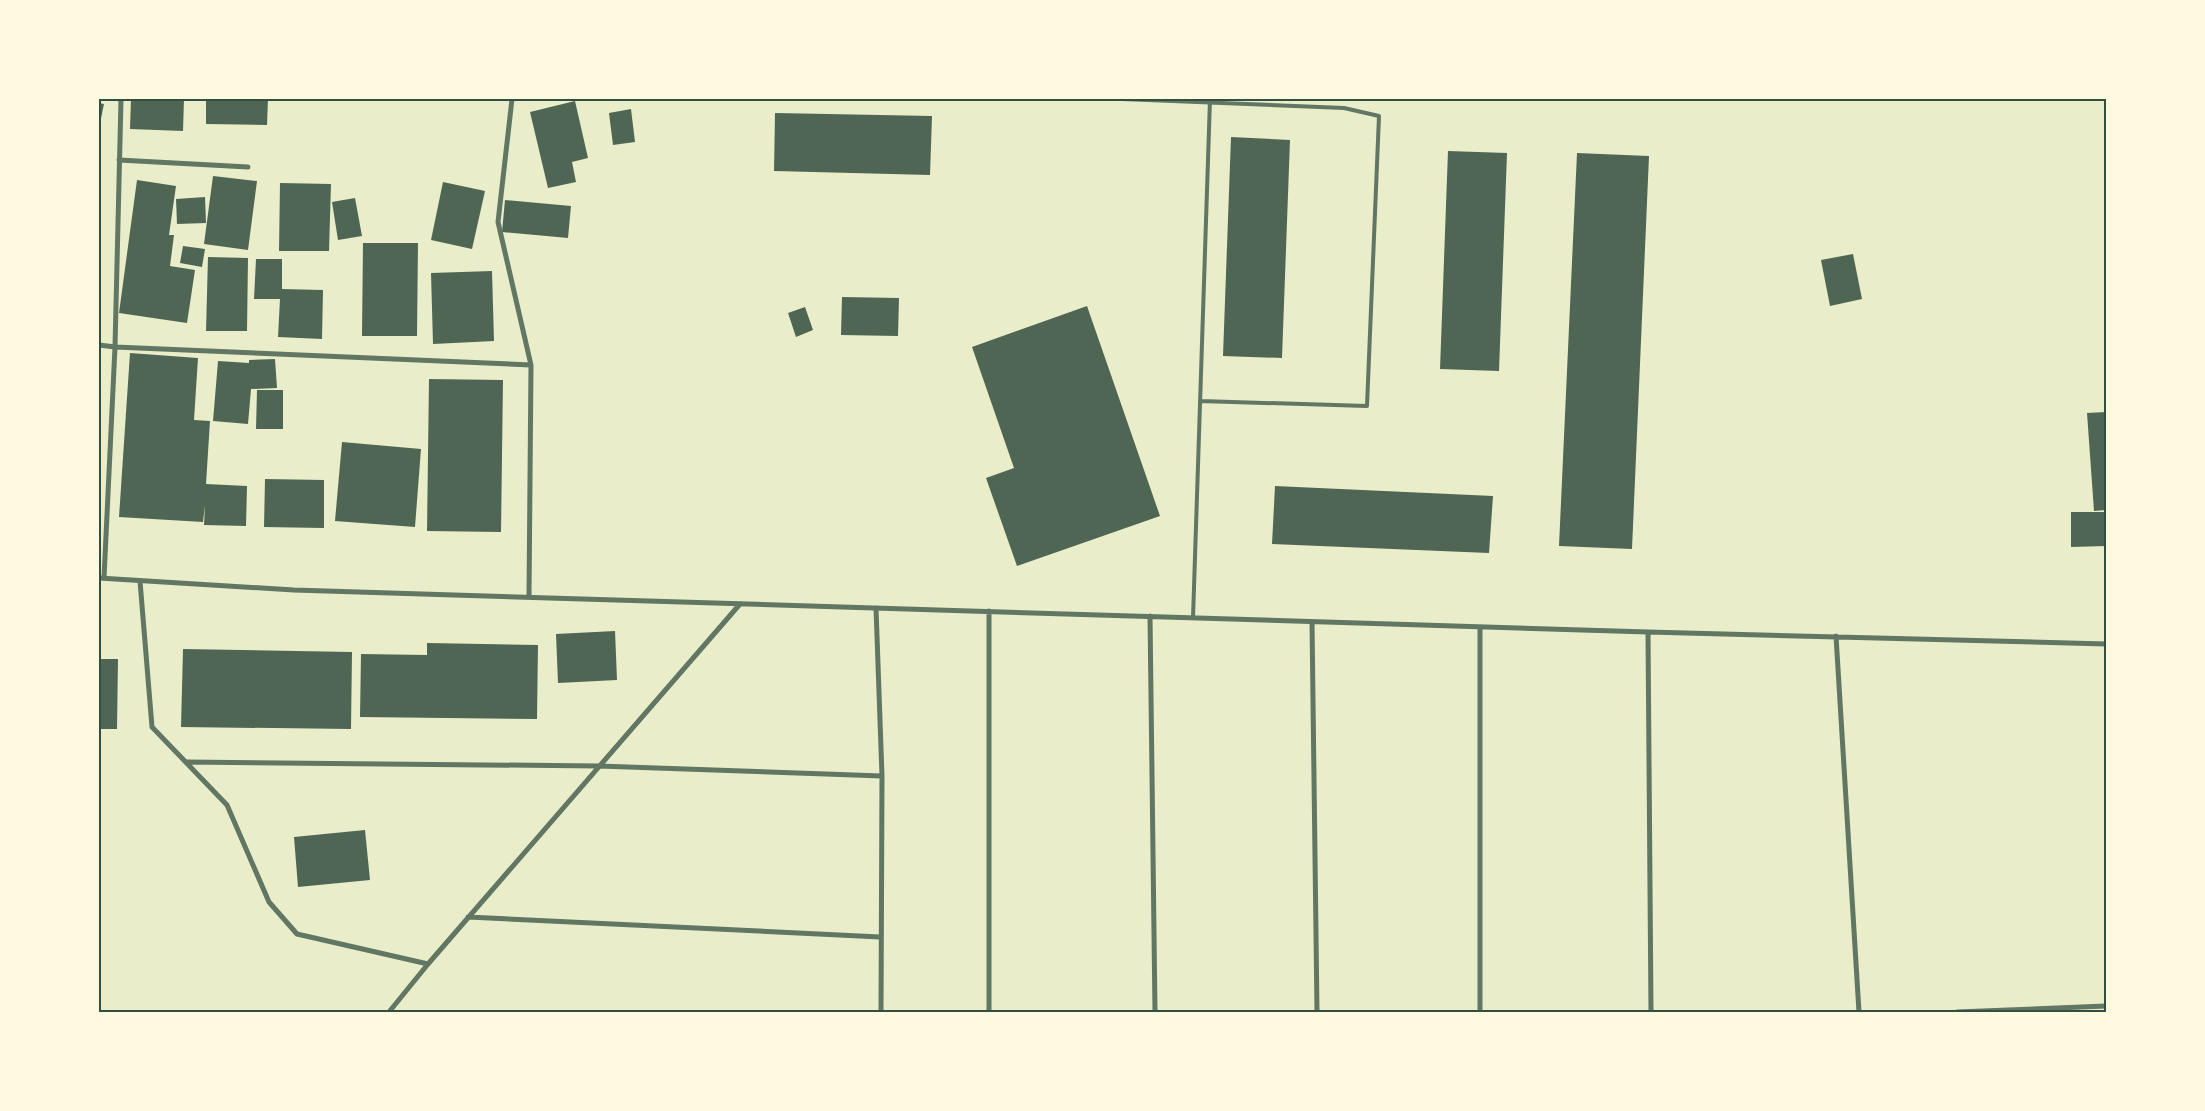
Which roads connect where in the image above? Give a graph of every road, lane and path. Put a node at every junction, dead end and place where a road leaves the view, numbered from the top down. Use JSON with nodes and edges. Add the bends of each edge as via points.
{"nodes":[{"id":1,"x":119,"y":99,"type":"edge"},
{"id":2,"x":512,"y":99,"type":"edge"},
{"id":3,"x":1122,"y":99,"type":"edge"},
{"id":4,"x":1210,"y":100,"type":"edge"},
{"id":5,"x":119,"y":160,"type":"junction"},
{"id":6,"x":248,"y":167,"type":"dead end"},
{"id":7,"x":99,"y":345,"type":"edge"},
{"id":8,"x":115,"y":347,"type":"junction"},
{"id":9,"x":531,"y":365,"type":"junction"},
{"id":10,"x":1200,"y":401,"type":"junction"},
{"id":11,"x":101,"y":578,"type":"edge"},
{"id":12,"x":140,"y":581,"type":"junction"},
{"id":13,"x":529,"y":596,"type":"junction"},
{"id":14,"x":740,"y":604,"type":"junction"},
{"id":15,"x":876,"y":608,"type":"junction"},
{"id":16,"x":989,"y":611,"type":"junction"},
{"id":17,"x":1150,"y":616,"type":"junction"},
{"id":18,"x":1193,"y":618,"type":"junction"},
{"id":19,"x":1312,"y":622,"type":"junction"},
{"id":20,"x":1480,"y":627,"type":"junction"},
{"id":21,"x":1648,"y":632,"type":"junction"},
{"id":22,"x":1836,"y":636,"type":"junction"},
{"id":23,"x":2106,"y":644,"type":"edge"},
{"id":24,"x":187,"y":762,"type":"junction"},
{"id":25,"x":599,"y":766,"type":"junction"},
{"id":26,"x":882,"y":776,"type":"junction"},
{"id":27,"x":468,"y":917,"type":"junction"},
{"id":28,"x":880,"y":937,"type":"junction"},
{"id":29,"x":428,"y":964,"type":"junction"},
{"id":30,"x":2106,"y":1006,"type":"edge"},
{"id":31,"x":389,"y":1012,"type":"edge"},
{"id":32,"x":881,"y":1012,"type":"edge"},
{"id":33,"x":989,"y":1012,"type":"edge"},
{"id":34,"x":1155,"y":1012,"type":"edge"},
{"id":35,"x":1318,"y":1012,"type":"edge"},
{"id":36,"x":1480,"y":1012,"type":"edge"},
{"id":37,"x":1651,"y":1012,"type":"edge"},
{"id":38,"x":1859,"y":1012,"type":"edge"},
{"id":39,"x":1957,"y":1012,"type":"edge"}],
"edges":[{"from":1,"to":5,"type":"street"},
{"from":2,"to":9,"type":"street","via":[[498,222]]},
{"from":3,"to":4,"type":"lane"},
{"from":4,"to":10,"type":"lane"},
{"from":4,"to":10,"type":"lane","via":[[1344,108],[1379,116],[1367,406]]},
{"from":5,"to":6,"type":"street"},
{"from":5,"to":8,"type":"street"},
{"from":7,"to":8,"type":"street"},
{"from":8,"to":9,"type":"street"},
{"from":8,"to":11,"type":"street"},
{"from":9,"to":13,"type":"street"},
{"from":10,"to":18,"type":"lane"},
{"from":11,"to":12,"type":"street"},
{"from":12,"to":13,"type":"street","via":[[294,590]]},
{"from":12,"to":24,"type":"street","via":[[152,728]]},
{"from":13,"to":14,"type":"street"},
{"from":14,"to":15,"type":"street"},
{"from":14,"to":25,"type":"street"},
{"from":15,"to":16,"type":"street"},
{"from":15,"to":26,"type":"street"},
{"from":16,"to":17,"type":"street"},
{"from":16,"to":33,"type":"street"},
{"from":17,"to":18,"type":"street"},
{"from":17,"to":34,"type":"street"},
{"from":18,"to":19,"type":"street"},
{"from":19,"to":20,"type":"street"},
{"from":19,"to":35,"type":"street"},
{"from":20,"to":21,"type":"street"},
{"from":20,"to":36,"type":"street"},
{"from":21,"to":22,"type":"street"},
{"from":21,"to":37,"type":"street"},
{"from":22,"to":23,"type":"street"},
{"from":22,"to":38,"type":"street"},
{"from":24,"to":25,"type":"street"},
{"from":24,"to":29,"type":"street","via":[[227,806],[269,902],[297,934]]},
{"from":25,"to":26,"type":"street"},
{"from":25,"to":27,"type":"street"},
{"from":26,"to":28,"type":"street"},
{"from":27,"to":28,"type":"street"},
{"from":27,"to":29,"type":"street"},
{"from":28,"to":32,"type":"street"},
{"from":29,"to":31,"type":"street"},
{"from":30,"to":39,"type":"street"}]}
